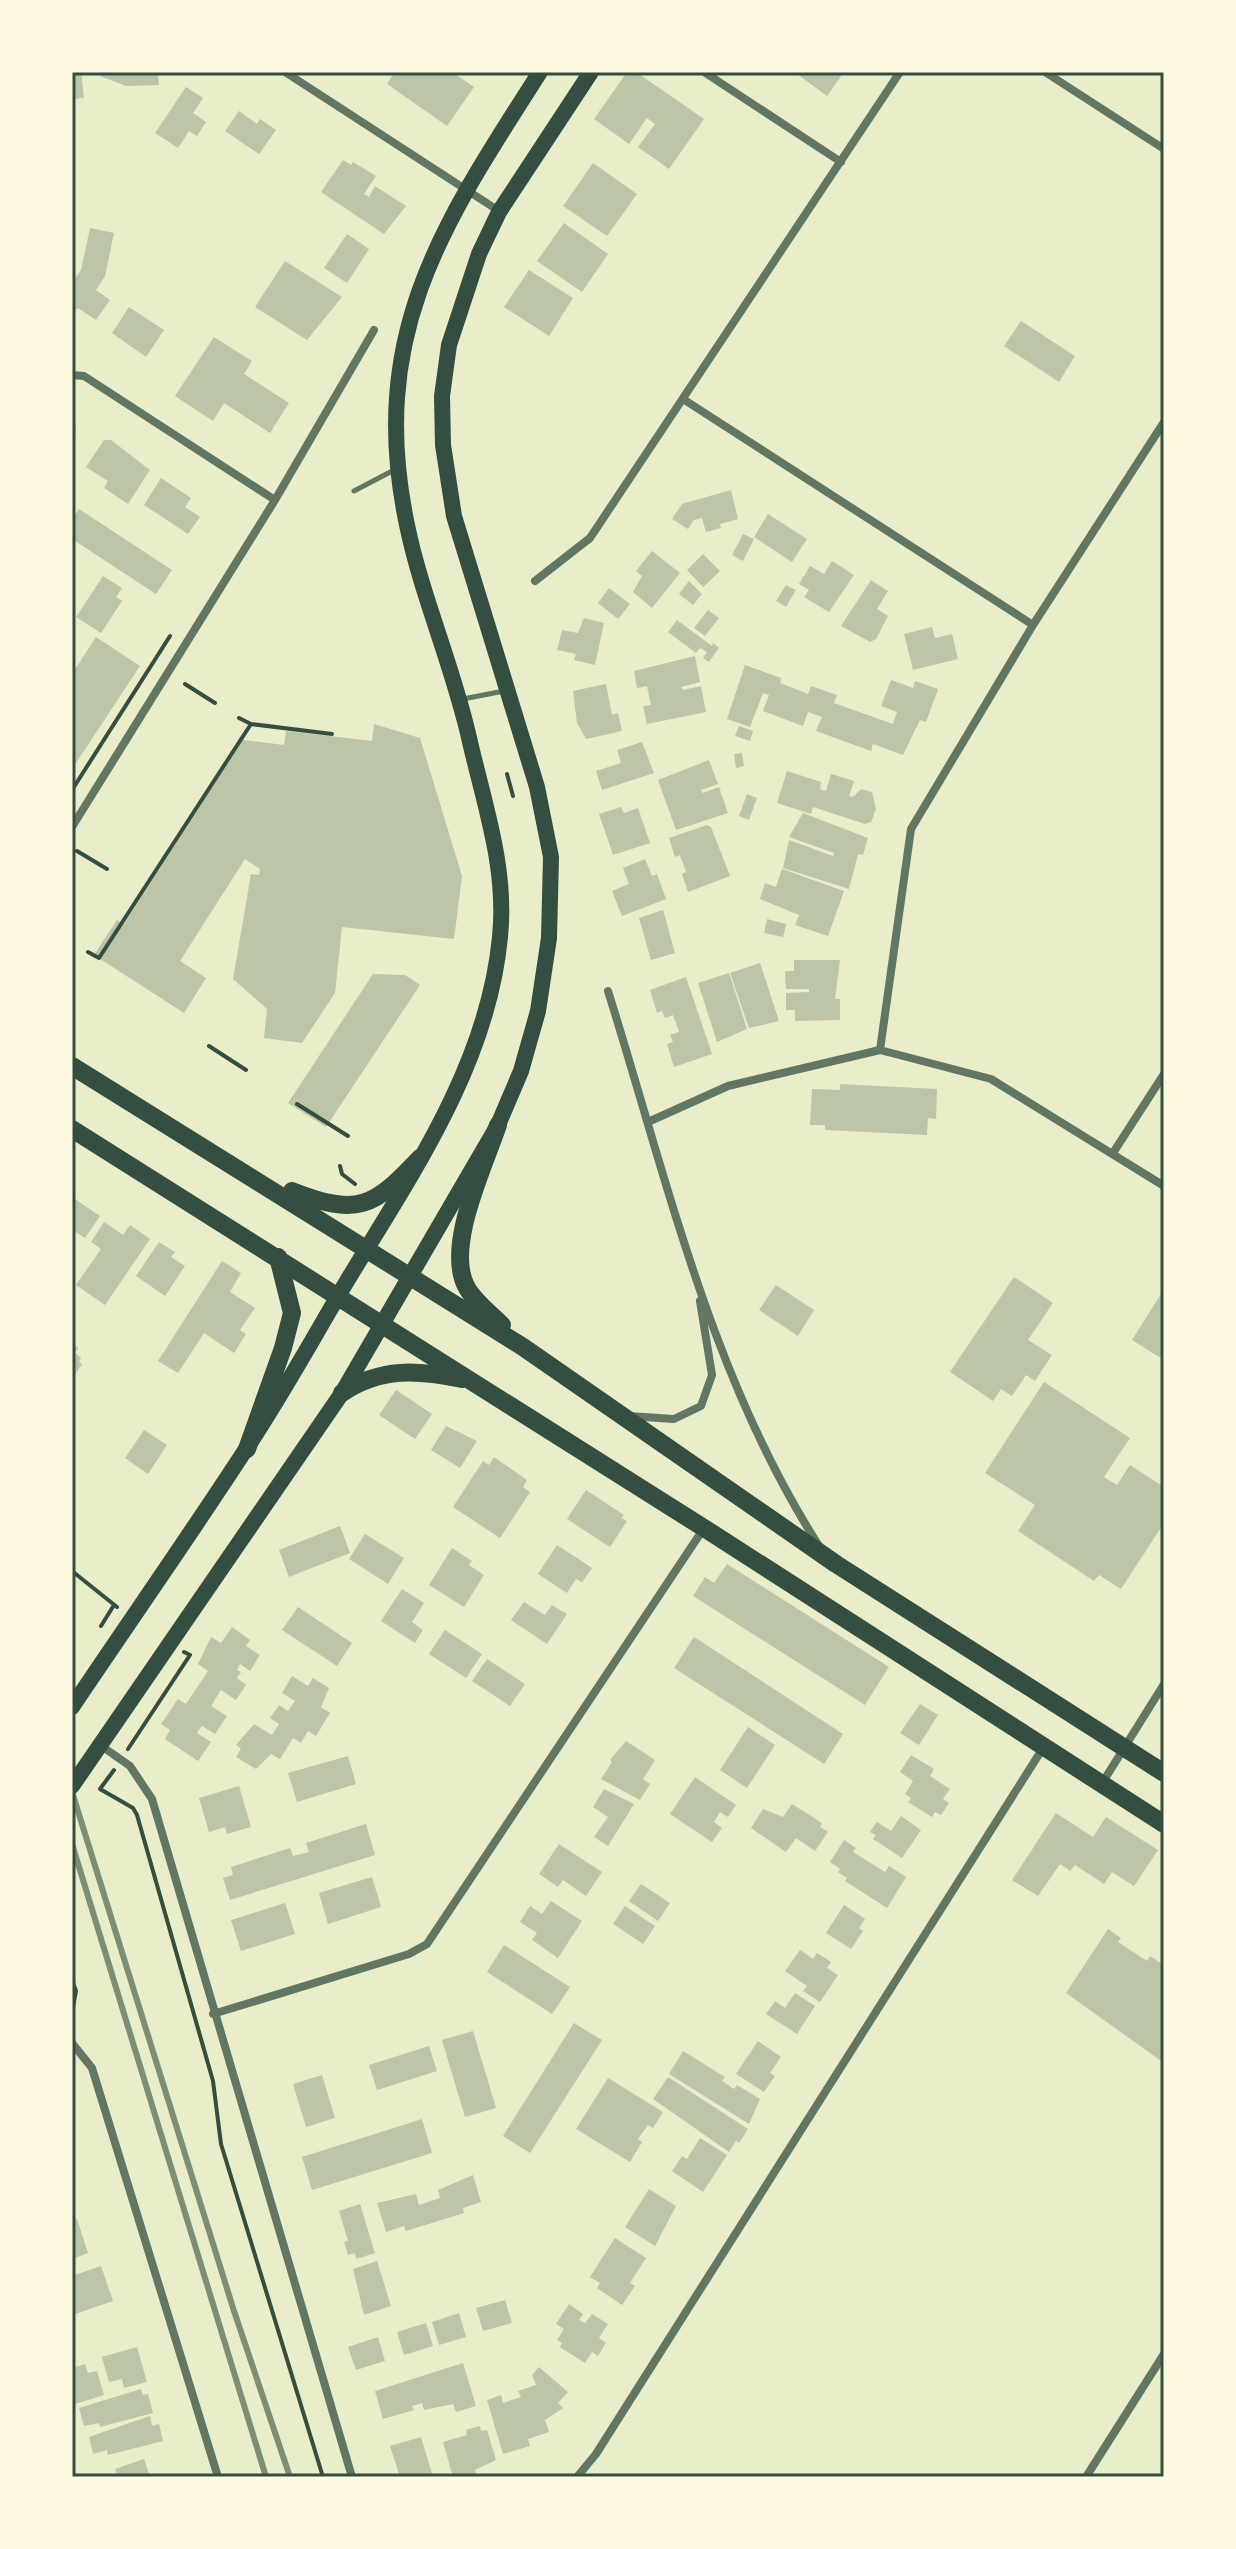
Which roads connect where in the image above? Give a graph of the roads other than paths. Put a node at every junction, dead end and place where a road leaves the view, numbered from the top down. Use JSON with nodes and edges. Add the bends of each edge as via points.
{"nodes":[{"id":1,"x":285,"y":72,"type":"edge"},
{"id":2,"x":540,"y":72,"type":"edge"},
{"id":3,"x":591,"y":72,"type":"edge"},
{"id":4,"x":704,"y":72,"type":"edge"},
{"id":5,"x":900,"y":72,"type":"edge"},
{"id":6,"x":1045,"y":72,"type":"edge"},
{"id":7,"x":1164,"y":149,"type":"edge"},
{"id":8,"x":841,"y":162,"type":"junction"},
{"id":9,"x":464,"y":190,"type":"junction"},
{"id":10,"x":499,"y":212,"type":"junction"},
{"id":11,"x":374,"y":330,"type":"dead end"},
{"id":12,"x":72,"y":375,"type":"edge"},
{"id":13,"x":683,"y":399,"type":"junction"},
{"id":14,"x":1164,"y":422,"type":"edge"},
{"id":15,"x":397,"y":468,"type":"junction"},
{"id":16,"x":354,"y":491,"type":"dead end"},
{"id":17,"x":275,"y":500,"type":"junction"},
{"id":18,"x":535,"y":581,"type":"dead end"},
{"id":19,"x":1033,"y":625,"type":"junction"},
{"id":20,"x":509,"y":690,"type":"junction"},
{"id":21,"x":461,"y":700,"type":"junction"},
{"id":22,"x":72,"y":827,"type":"edge"},
{"id":23,"x":608,"y":991,"type":"dead end"},
{"id":24,"x":880,"y":1050,"type":"junction"},
{"id":25,"x":72,"y":1066,"type":"edge"},
{"id":26,"x":1164,"y":1074,"type":"edge"},
{"id":27,"x":648,"y":1122,"type":"junction"},
{"id":28,"x":498,"y":1125,"type":"junction"},
{"id":29,"x":72,"y":1129,"type":"edge"},
{"id":30,"x":1113,"y":1153,"type":"junction"},
{"id":31,"x":420,"y":1158,"type":"junction"},
{"id":32,"x":255,"y":1177,"type":"junction"},
{"id":33,"x":1164,"y":1186,"type":"edge"},
{"id":34,"x":367,"y":1248,"type":"junction"},
{"id":35,"x":278,"y":1257,"type":"junction"},
{"id":36,"x":410,"y":1276,"type":"junction"},
{"id":37,"x":697,"y":1285,"type":"junction"},
{"id":38,"x":338,"y":1296,"type":"junction"},
{"id":39,"x":382,"y":1324,"type":"junction"},
{"id":40,"x":523,"y":1347,"type":"junction"},
{"id":41,"x":473,"y":1381,"type":"junction"},
{"id":42,"x":342,"y":1393,"type":"junction"},
{"id":43,"x":623,"y":1416,"type":"junction"},
{"id":44,"x":247,"y":1449,"type":"junction"},
{"id":45,"x":704,"y":1528,"type":"junction"},
{"id":46,"x":826,"y":1558,"type":"junction"},
{"id":47,"x":1164,"y":1684,"type":"edge"},
{"id":48,"x":72,"y":1707,"type":"edge"},
{"id":49,"x":100,"y":1745,"type":"junction"},
{"id":50,"x":1043,"y":1748,"type":"junction"},
{"id":51,"x":1124,"y":1748,"type":"junction"},
{"id":52,"x":1164,"y":1773,"type":"edge"},
{"id":53,"x":1101,"y":1785,"type":"junction"},
{"id":54,"x":72,"y":1786,"type":"edge"},
{"id":55,"x":1164,"y":1824,"type":"edge"},
{"id":56,"x":213,"y":2014,"type":"junction"},
{"id":57,"x":72,"y":2043,"type":"edge"},
{"id":58,"x":1164,"y":2354,"type":"edge"},
{"id":59,"x":218,"y":2477,"type":"edge"},
{"id":60,"x":352,"y":2477,"type":"edge"},
{"id":61,"x":577,"y":2477,"type":"edge"},
{"id":62,"x":1086,"y":2477,"type":"edge"}],
"edges":[{"from":1,"to":9,"type":"street"},
{"from":2,"to":9,"type":"main road"},
{"from":3,"to":10,"type":"main road"},
{"from":4,"to":8,"type":"street"},
{"from":5,"to":8,"type":"street"},
{"from":6,"to":7,"type":"street"},
{"from":8,"to":13,"type":"street"},
{"from":9,"to":10,"type":"street"},
{"from":9,"to":15,"type":"main road","via":[[423,276],[403,336],[396,393]]},
{"from":10,"to":20,"type":"main road","via":[[461,300],[449,345],[443,445],[454,516]]},
{"from":11,"to":17,"type":"street"},
{"from":12,"to":17,"type":"street","via":[[84,376]]},
{"from":13,"to":18,"type":"street","via":[[590,538]]},
{"from":13,"to":19,"type":"street"},
{"from":14,"to":19,"type":"street"},
{"from":15,"to":16,"type":"lane"},
{"from":15,"to":21,"type":"main road","via":[[407,528]]},
{"from":17,"to":22,"type":"street"},
{"from":19,"to":24,"type":"street","via":[[911,829]]},
{"from":20,"to":21,"type":"lane"},
{"from":20,"to":28,"type":"main road","via":[[551,857],[549,938],[538,1011]]},
{"from":21,"to":31,"type":"main road","via":[[501,868],[500,936],[491,995],[470,1056]]},
{"from":23,"to":27,"type":"street"},
{"from":24,"to":27,"type":"street","via":[[728,1086]]},
{"from":24,"to":30,"type":"street","via":[[991,1079]]},
{"from":25,"to":32,"type":"main road"},
{"from":26,"to":30,"type":"street"},
{"from":27,"to":37,"type":"street"},
{"from":28,"to":36,"type":"main road"},
{"from":28,"to":40,"type":"main road","via":[[463,1228],[459,1268],[468,1290]]},
{"from":29,"to":35,"type":"main road"},
{"from":30,"to":33,"type":"street"},
{"from":31,"to":32,"type":"main road","via":[[385,1194],[364,1205],[313,1200]]},
{"from":31,"to":34,"type":"main road"},
{"from":32,"to":34,"type":"main road"},
{"from":34,"to":36,"type":"main road"},
{"from":34,"to":38,"type":"main road"},
{"from":35,"to":38,"type":"main road"},
{"from":35,"to":44,"type":"main road","via":[[292,1313]]},
{"from":36,"to":39,"type":"main road"},
{"from":36,"to":40,"type":"main road"},
{"from":37,"to":43,"type":"street","via":[[712,1375],[701,1406],[674,1419]]},
{"from":37,"to":46,"type":"street","via":[[780,1486]]},
{"from":38,"to":39,"type":"main road"},
{"from":38,"to":44,"type":"main road"},
{"from":39,"to":41,"type":"main road"},
{"from":39,"to":42,"type":"main road"},
{"from":40,"to":43,"type":"main road"},
{"from":41,"to":42,"type":"main road","via":[[396,1372],[377,1375]]},
{"from":41,"to":45,"type":"main road"},
{"from":42,"to":49,"type":"main road"},
{"from":43,"to":46,"type":"main road"},
{"from":44,"to":48,"type":"main road"},
{"from":45,"to":50,"type":"main road"},
{"from":45,"to":56,"type":"street","via":[[427,1944]]},
{"from":46,"to":51,"type":"main road"},
{"from":47,"to":51,"type":"street"},
{"from":49,"to":54,"type":"main road"},
{"from":49,"to":56,"type":"street","via":[[130,1766],[152,1799]]},
{"from":50,"to":53,"type":"main road"},
{"from":50,"to":61,"type":"street"},
{"from":51,"to":52,"type":"main road"},
{"from":51,"to":53,"type":"street"},
{"from":53,"to":55,"type":"main road"},
{"from":56,"to":60,"type":"street"},
{"from":57,"to":59,"type":"street","via":[[92,2068]]},
{"from":58,"to":62,"type":"street"}]}
